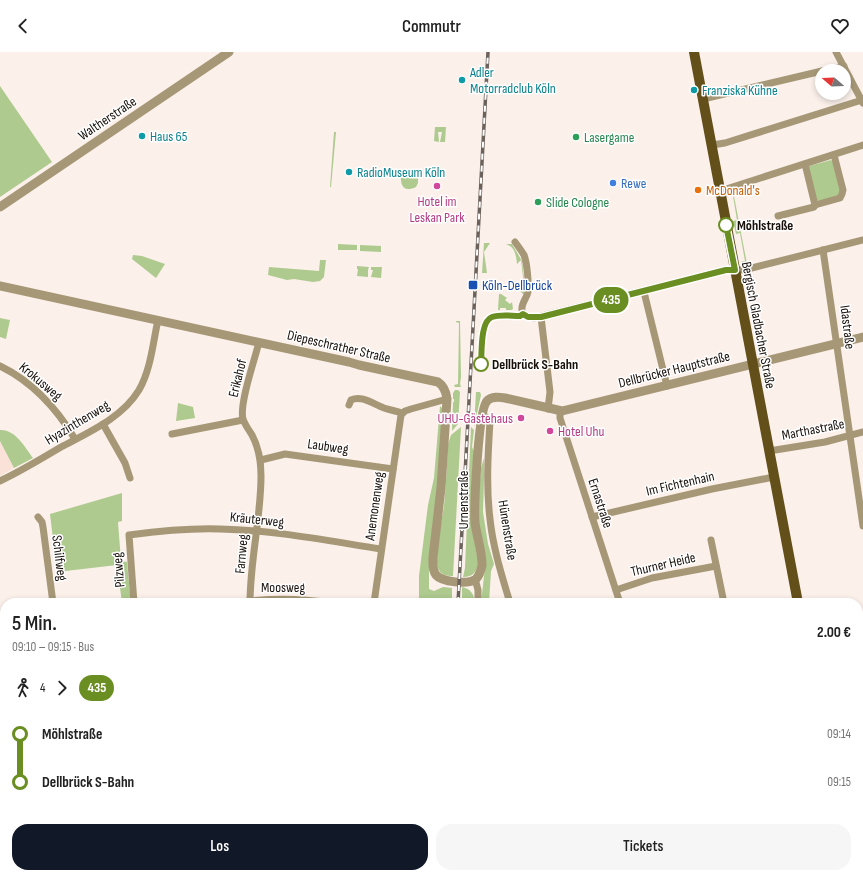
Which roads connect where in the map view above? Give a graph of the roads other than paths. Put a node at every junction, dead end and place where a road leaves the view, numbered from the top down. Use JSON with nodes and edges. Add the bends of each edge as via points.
{"nodes":[{"id":1,"x":229,"y":52,"type":"edge"},
{"id":2,"x":694,"y":52,"type":"edge"},
{"id":3,"x":836,"y":52,"type":"edge"},
{"id":4,"x":843,"y":64,"type":"edge"},
{"id":5,"x":815,"y":73,"type":"edge"},
{"id":6,"x":851,"y":76,"type":"edge"},
{"id":7,"x":860,"y":89,"type":"edge"},
{"id":8,"x":703,"y":99,"type":"junction"},
{"id":9,"x":862,"y":101,"type":"edge"},
{"id":10,"x":712,"y":145,"type":"junction"},
{"id":11,"x":863,"y":146,"type":"edge"},
{"id":12,"x":834,"y":155,"type":"junction"},
{"id":13,"x":805,"y":164,"type":"junction"},
{"id":14,"x":720,"y":192,"type":"junction"},
{"id":15,"x":815,"y":205,"type":"junction"},
{"id":16,"x":0,"y":207,"type":"edge"},
{"id":17,"x":778,"y":216,"type":"dead end"},
{"id":18,"x":863,"y":240,"type":"edge"},
{"id":19,"x":515,"y":242,"type":"dead end"},
{"id":20,"x":824,"y":250,"type":"junction"},
{"id":21,"x":735,"y":270,"type":"junction"},
{"id":22,"x":0,"y":286,"type":"edge"},
{"id":23,"x":644,"y":292,"type":"junction"},
{"id":24,"x":541,"y":317,"type":"junction"},
{"id":25,"x":158,"y":320,"type":"junction"},
{"id":26,"x":863,"y":337,"type":"edge"},
{"id":27,"x":259,"y":342,"type":"junction"},
{"id":28,"x":837,"y":343,"type":"junction"},
{"id":29,"x":753,"y":364,"type":"junction"},
{"id":30,"x":0,"y":366,"type":"edge"},
{"id":31,"x":667,"y":386,"type":"junction"},
{"id":32,"x":447,"y":398,"type":"junction"},
{"id":33,"x":491,"y":398,"type":"joint"},
{"id":34,"x":349,"y":405,"type":"dead end"},
{"id":35,"x":548,"y":409,"type":"junction"},
{"id":36,"x":560,"y":411,"type":"junction"},
{"id":37,"x":402,"y":413,"type":"junction"},
{"id":38,"x":482,"y":416,"type":"junction"},
{"id":39,"x":243,"y":420,"type":"junction"},
{"id":40,"x":103,"y":424,"type":"junction"},
{"id":41,"x":863,"y":432,"type":"edge"},
{"id":42,"x":172,"y":434,"type":"dead end"},
{"id":43,"x":850,"y":435,"type":"junction"},
{"id":44,"x":75,"y":439,"type":"junction"},
{"id":45,"x":769,"y":451,"type":"junction"},
{"id":46,"x":261,"y":460,"type":"junction"},
{"id":47,"x":393,"y":469,"type":"junction"},
{"id":48,"x":774,"y":477,"type":"junction"},
{"id":49,"x":130,"y":478,"type":"dead end"},
{"id":50,"x":0,"y":481,"type":"edge"},
{"id":51,"x":38,"y":517,"type":"dead end"},
{"id":52,"x":592,"y":518,"type":"junction"},
{"id":53,"x":863,"y":526,"type":"edge"},
{"id":54,"x":256,"y":531,"type":"junction"},
{"id":55,"x":129,"y":535,"type":"joint"},
{"id":56,"x":711,"y":540,"type":"dead end"},
{"id":57,"x":381,"y":549,"type":"junction"},
{"id":58,"x":716,"y":566,"type":"junction"},
{"id":59,"x":475,"y":579,"type":"junction"},
{"id":60,"x":616,"y":590,"type":"junction"},
{"id":61,"x":52,"y":598,"type":"edge"},
{"id":62,"x":134,"y":598,"type":"edge"},
{"id":63,"x":250,"y":598,"type":"edge"},
{"id":64,"x":375,"y":598,"type":"edge"},
{"id":65,"x":478,"y":598,"type":"edge"},
{"id":66,"x":509,"y":598,"type":"edge"},
{"id":67,"x":618,"y":598,"type":"edge"},
{"id":68,"x":723,"y":598,"type":"edge"},
{"id":69,"x":797,"y":598,"type":"edge"}],
"edges":[{"from":1,"to":16,"type":"street","name":"Waltherstraße"},
{"from":2,"to":8,"type":"main road","name":"Bergisch Gladbacher Straße"},
{"from":3,"to":4,"type":"street"},
{"from":5,"to":8,"type":"street"},
{"from":6,"to":7,"type":"street"},
{"from":7,"to":9,"type":"street"},
{"from":8,"to":10,"type":"main road","name":"Bergisch Gladbacher Straße"},
{"from":9,"to":10,"type":"street"},
{"from":10,"to":14,"type":"main road","name":"Bergisch Gladbacher Straße"},
{"from":11,"to":12,"type":"street"},
{"from":12,"to":13,"type":"street"},
{"from":12,"to":15,"type":"street","via":[[842,194],[836,200]]},
{"from":13,"to":14,"type":"street"},
{"from":13,"to":15,"type":"street"},
{"from":14,"to":21,"type":"main road","name":"Bergisch Gladbacher Straße"},
{"from":15,"to":17,"type":"street"},
{"from":18,"to":20,"type":"street"},
{"from":19,"to":24,"type":"street","via":[[525,260],[528,288],[522,306],[523,314],[528,317]]},
{"from":20,"to":21,"type":"street"},
{"from":20,"to":28,"type":"street","name":"Idastraße"},
{"from":21,"to":23,"type":"street","via":[[726,270]]},
{"from":21,"to":29,"type":"main road","name":"Bergisch Gladbacher Straße"},
{"from":22,"to":25,"type":"street","name":"Diepeschrather Straße"},
{"from":23,"to":24,"type":"street"},
{"from":23,"to":31,"type":"street"},
{"from":24,"to":35,"type":"street","via":[[550,392]]},
{"from":25,"to":27,"type":"street","name":"Diepeschrather Straße"},
{"from":25,"to":40,"type":"street","name":"Hyazinthenweg","via":[[146,374],[139,390],[122,411]]},
{"from":26,"to":28,"type":"street","name":"Dellbrücker Hauptstraße"},
{"from":27,"to":32,"type":"street","name":"Diepeschrather Straße","via":[[438,382],[444,387]]},
{"from":27,"to":39,"type":"street","name":"Erikahof","via":[[245,397]]},
{"from":28,"to":29,"type":"street","name":"Dellbrücker Hauptstraße"},
{"from":28,"to":43,"type":"street","name":"Idastraße"},
{"from":29,"to":31,"type":"street","name":"Dellbrücker Hauptstraße"},
{"from":29,"to":45,"type":"main road","name":"Bergisch Gladbacher Straße"},
{"from":30,"to":44,"type":"street","name":"Krokusweg","via":[[44,398],[58,413]]},
{"from":31,"to":36,"type":"street","name":"Dellbrücker Hauptstraße"},
{"from":32,"to":37,"type":"street"},
{"from":32,"to":59,"type":"street","via":[[433,567],[435,574],[446,581],[462,582]]},
{"from":33,"to":35,"type":"street","name":"Dellbrücker Hauptstraße","via":[[497,397]]},
{"from":33,"to":38,"type":"street","name":"Urnenstraße","via":[[485,404]]},
{"from":34,"to":37,"type":"street","via":[[351,400],[356,398]]},
{"from":35,"to":36,"type":"street","name":"Dellbrücker Hauptstraße"},
{"from":36,"to":52,"type":"street","name":"Ernastraße","via":[[560,418]]},
{"from":37,"to":47,"type":"street","name":"Anemonenweg","via":[[399,418]]},
{"from":38,"to":59,"type":"street","name":"Urnenstraße","via":[[474,509],[482,565]]},
{"from":38,"to":66,"type":"street","name":"Hünenstraße","via":[[490,421],[490,519]]},
{"from":39,"to":42,"type":"street","name":"Erikahof"},
{"from":39,"to":46,"type":"street","name":"Erikahof","via":[[253,437]]},
{"from":40,"to":44,"type":"street","name":"Hyazinthenweg"},
{"from":40,"to":49,"type":"street"},
{"from":41,"to":43,"type":"street","name":"Marthastraße"},
{"from":43,"to":45,"type":"street","name":"Marthastraße","via":[[825,442]]},
{"from":43,"to":53,"type":"street","name":"Idastraße"},
{"from":44,"to":50,"type":"street","name":"Hyazinthenweg"},
{"from":45,"to":48,"type":"main road","name":"Bergisch Gladbacher Straße"},
{"from":46,"to":47,"type":"street","name":"Laubweg","via":[[285,454]]},
{"from":46,"to":54,"type":"street","name":"Farnweg"},
{"from":47,"to":57,"type":"street","name":"Anemonenweg"},
{"from":48,"to":52,"type":"street","name":"Im Fichtenhain"},
{"from":48,"to":69,"type":"main road","name":"Bergisch Gladbacher Straße"},
{"from":51,"to":61,"type":"street","name":"Schilfweg","via":[[43,527]]},
{"from":52,"to":60,"type":"street","name":"Ernastraße"},
{"from":54,"to":55,"type":"street","name":"Kräuterweg","via":[[186,529]]},
{"from":54,"to":57,"type":"street","name":"Kräuterweg"},
{"from":54,"to":63,"type":"street","name":"Farnweg"},
{"from":55,"to":62,"type":"street","name":"Pilzweg"},
{"from":56,"to":58,"type":"street","name":"Thurner Heide"},
{"from":57,"to":64,"type":"street","name":"Anemonenweg"},
{"from":58,"to":60,"type":"street","name":"Thurner Heide","via":[[652,578]]},
{"from":58,"to":68,"type":"street","name":"Thurner Heide"},
{"from":59,"to":65,"type":"street","name":"Urnenstraße"},
{"from":60,"to":67,"type":"street","name":"Ernastraße"}]}
